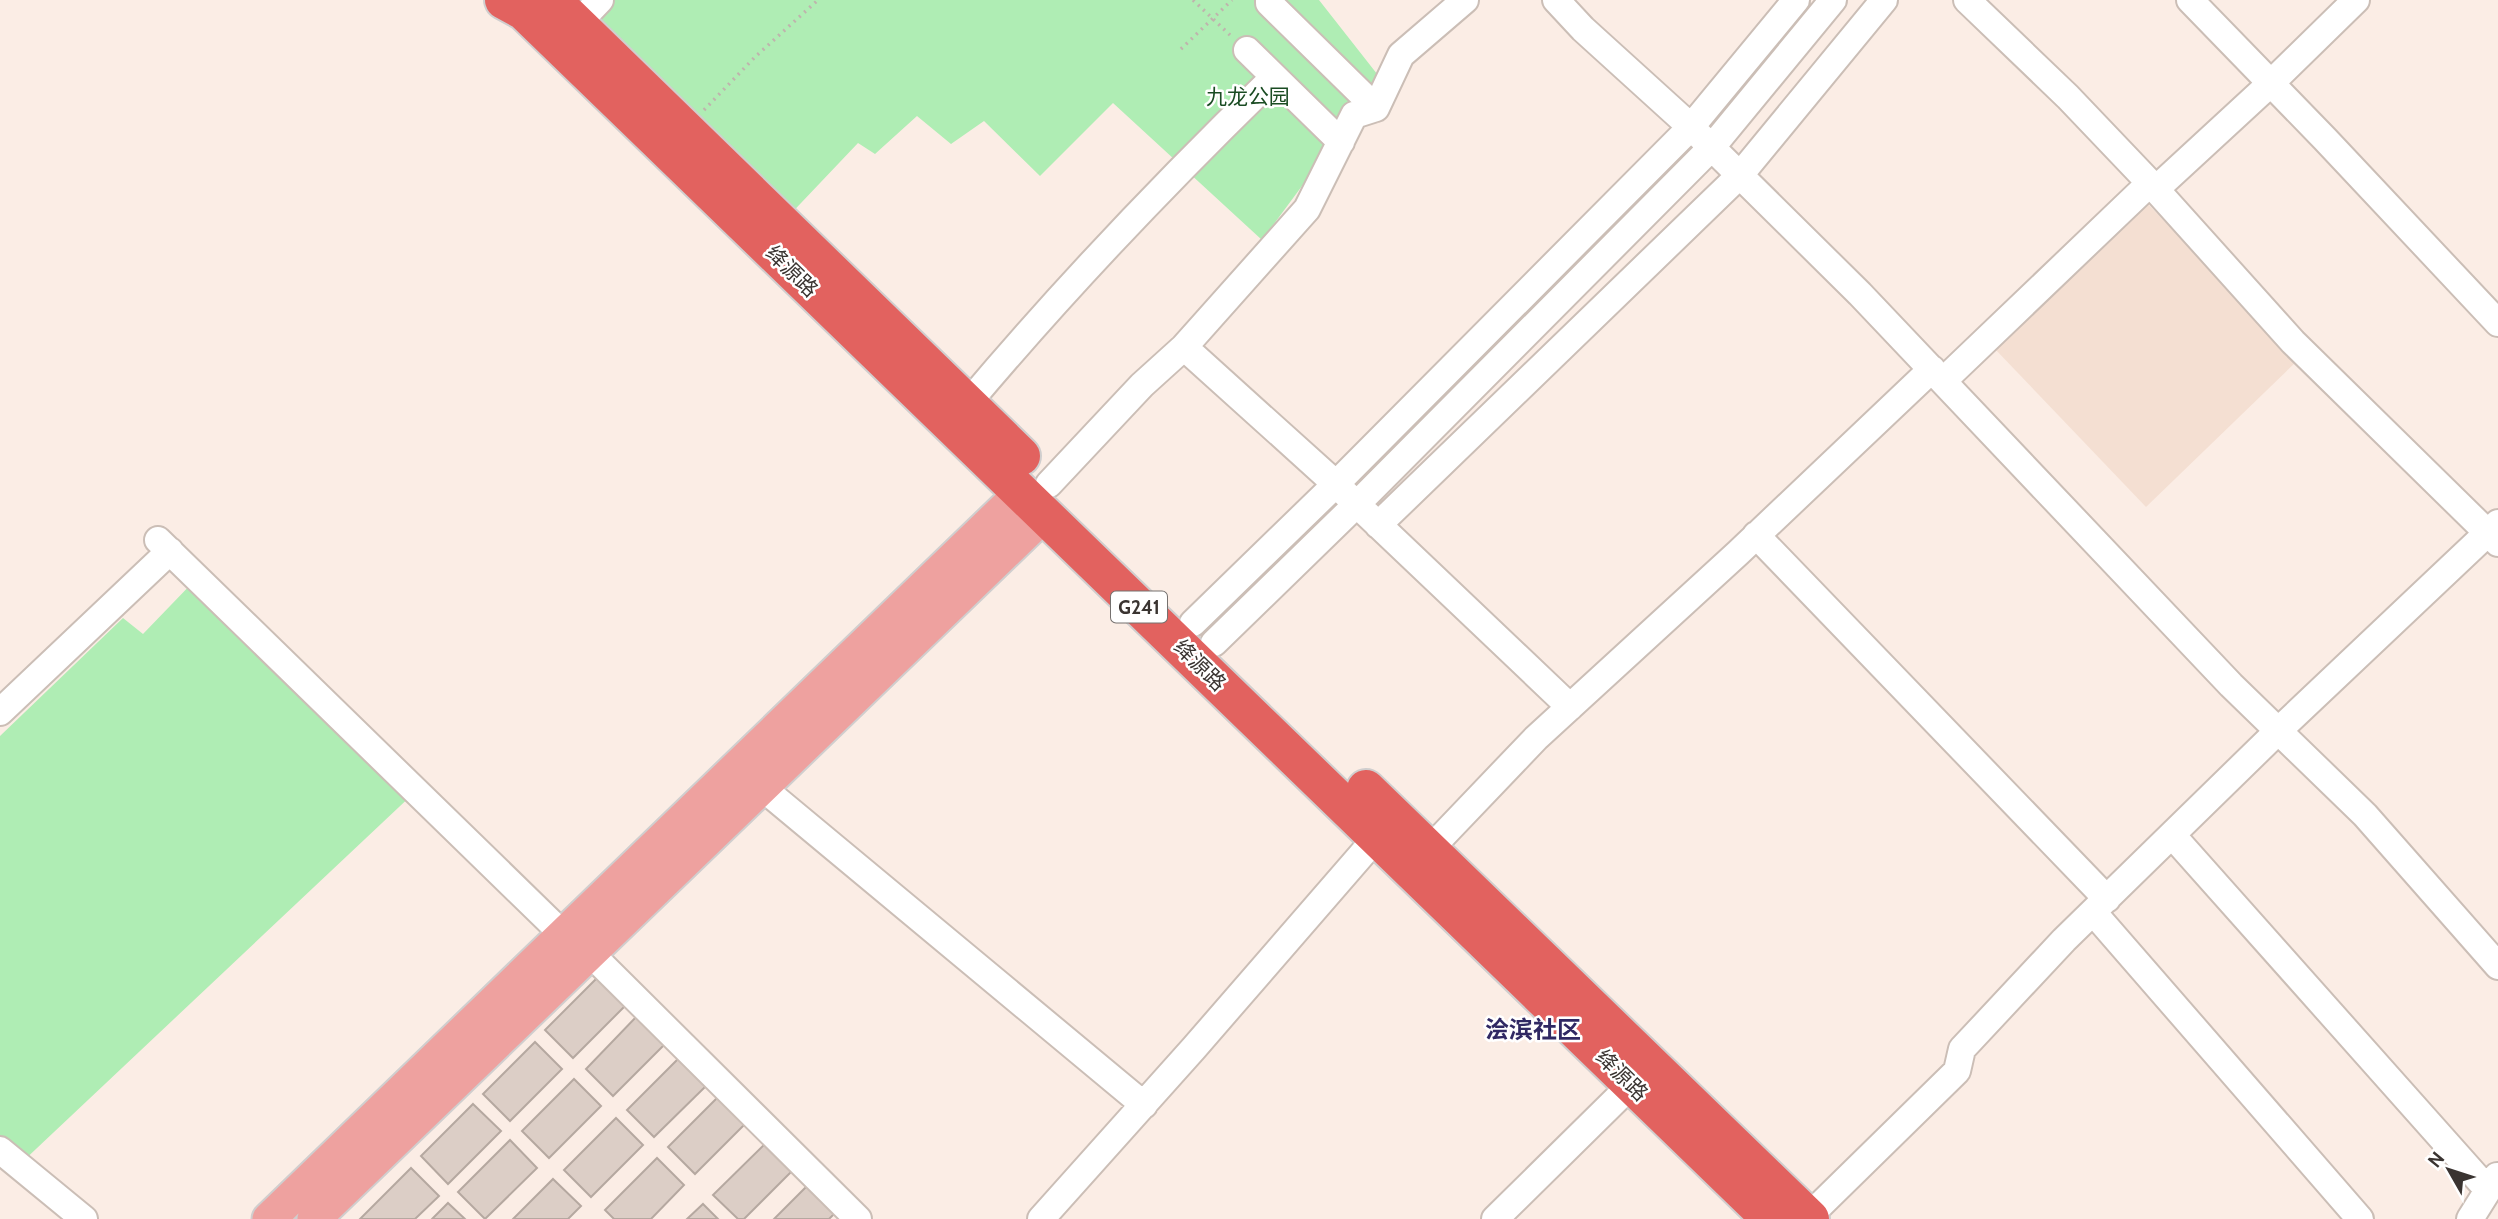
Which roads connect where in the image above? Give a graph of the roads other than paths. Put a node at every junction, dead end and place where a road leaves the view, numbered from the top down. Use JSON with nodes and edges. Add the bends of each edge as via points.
{"nodes":[{"id":1,"x":504,"y":0,"type":"edge"},
{"id":2,"x":1269,"y":0,"type":"edge"},
{"id":3,"x":1465,"y":0,"type":"edge"},
{"id":4,"x":1556,"y":0,"type":"edge"},
{"id":5,"x":1796,"y":0,"type":"edge"},
{"id":6,"x":1833,"y":0,"type":"edge"},
{"id":7,"x":1884,"y":0,"type":"edge"},
{"id":8,"x":1967,"y":0,"type":"edge"},
{"id":9,"x":2190,"y":0,"type":"edge"},
{"id":10,"x":2356,"y":0,"type":"edge"},
{"id":11,"x":576,"y":8,"type":"edge"},
{"id":12,"x":1247,"y":50,"type":"road end"},
{"id":13,"x":1273,"y":78,"type":"junction"},
{"id":14,"x":2272,"y":83,"type":"junction"},
{"id":15,"x":1376,"y":108,"type":"junction"},
{"id":16,"x":1691,"y":127,"type":"junction"},
{"id":17,"x":1341,"y":142,"type":"junction"},
{"id":18,"x":1712,"y":147,"type":"junction"},
{"id":19,"x":1740,"y":175,"type":"junction"},
{"id":20,"x":2153,"y":186,"type":"junction"},
{"id":21,"x":2498,"y":323,"type":"edge"},
{"id":22,"x":1184,"y":347,"type":"junction"},
{"id":23,"x":1938,"y":375,"type":"junction"},
{"id":24,"x":968,"y":403,"type":"junction"},
{"id":25,"x":1336,"y":484,"type":"junction"},
{"id":26,"x":1038,"y":497,"type":"junction"},
{"id":27,"x":1357,"y":504,"type":"junction"},
{"id":28,"x":1378,"y":525,"type":"junction"},
{"id":29,"x":2495,"y":533,"type":"edge"},
{"id":30,"x":1756,"y":535,"type":"junction"},
{"id":31,"x":1204,"y":633,"type":"junction"},
{"id":32,"x":1570,"y":706,"type":"junction"},
{"id":33,"x":0,"y":712,"type":"edge"},
{"id":34,"x":2278,"y":731,"type":"junction"},
{"id":35,"x":749,"y":777,"type":"junction"},
{"id":36,"x":2172,"y":835,"type":"junction"},
{"id":37,"x":1377,"y":837,"type":"junction"},
{"id":38,"x":1429,"y":850,"type":"junction"},
{"id":39,"x":2100,"y":906,"type":"junction"},
{"id":40,"x":587,"y":956,"type":"junction"},
{"id":41,"x":2498,"y":966,"type":"edge"},
{"id":42,"x":1632,"y":1084,"type":"junction"},
{"id":43,"x":1144,"y":1105,"type":"junction"},
{"id":44,"x":0,"y":1150,"type":"edge"},
{"id":45,"x":2493,"y":1182,"type":"edge"},
{"id":46,"x":1796,"y":1218,"type":"edge"},
{"id":47,"x":84,"y":1219,"type":"edge"},
{"id":48,"x":269,"y":1219,"type":"edge"},
{"id":49,"x":314,"y":1219,"type":"edge"},
{"id":50,"x":858,"y":1219,"type":"edge"},
{"id":51,"x":1041,"y":1219,"type":"edge"},
{"id":52,"x":1495,"y":1219,"type":"edge"},
{"id":53,"x":2360,"y":1219,"type":"edge"},
{"id":54,"x":2470,"y":1219,"type":"edge"}],
"edges":[{"from":1,"to":26,"type":"highway","name":"绛源路","number":"G241","via":[[524,11]]},
{"from":2,"to":15,"type":"street"},
{"from":3,"to":15,"type":"street","via":[[1401,55]]},
{"from":4,"to":16,"type":"street"},
{"from":5,"to":16,"type":"street"},
{"from":6,"to":18,"type":"street"},
{"from":7,"to":19,"type":"street"},
{"from":8,"to":20,"type":"street"},
{"from":9,"to":14,"type":"street"},
{"from":10,"to":14,"type":"street"},
{"from":11,"to":24,"type":"highway","name":"绛源路","number":"G241","via":[[686,130]]},
{"from":12,"to":13,"type":"street"},
{"from":13,"to":17,"type":"street"},
{"from":13,"to":24,"type":"street","via":[[1043,314]]},
{"from":14,"to":20,"type":"street"},
{"from":14,"to":21,"type":"street"},
{"from":15,"to":17,"type":"street","via":[[1354,115]]},
{"from":16,"to":18,"type":"street"},
{"from":16,"to":25,"type":"street"},
{"from":17,"to":22,"type":"street","via":[[1307,209]]},
{"from":18,"to":19,"type":"street"},
{"from":18,"to":27,"type":"street"},
{"from":19,"to":23,"type":"street"},
{"from":19,"to":28,"type":"street"},
{"from":20,"to":23,"type":"street"},
{"from":20,"to":29,"type":"street","via":[[2293,342]]},
{"from":22,"to":25,"type":"street"},
{"from":22,"to":26,"type":"street","via":[[1142,385]]},
{"from":23,"to":30,"type":"street"},
{"from":23,"to":34,"type":"street"},
{"from":24,"to":26,"type":"highway","name":"绛源路","number":"G241"},
{"from":25,"to":27,"type":"street"},
{"from":25,"to":31,"type":"street"},
{"from":26,"to":31,"type":"highway","name":"绛源路","number":"G241"},
{"from":26,"to":35,"type":"main road"},
{"from":26,"to":37,"type":"highway","name":"绛源路","number":"G241"},
{"from":27,"to":28,"type":"street"},
{"from":27,"to":31,"type":"street"},
{"from":28,"to":32,"type":"street"},
{"from":29,"to":34,"type":"street"},
{"from":30,"to":32,"type":"street"},
{"from":30,"to":39,"type":"street"},
{"from":31,"to":38,"type":"highway","name":"绛源路","number":"G241"},
{"from":32,"to":38,"type":"street"},
{"from":33,"to":40,"type":"street","via":[[164,545]]},
{"from":34,"to":36,"type":"street"},
{"from":34,"to":41,"type":"street","via":[[2365,815]]},
{"from":35,"to":40,"type":"main road"},
{"from":35,"to":43,"type":"street"},
{"from":36,"to":39,"type":"street"},
{"from":36,"to":45,"type":"street"},
{"from":37,"to":42,"type":"highway","name":"绛源路","number":"G241"},
{"from":37,"to":43,"type":"street"},
{"from":38,"to":46,"type":"highway","name":"绛源路","number":"G241"},
{"from":39,"to":46,"type":"street","via":[[1962,1049],[1956,1071]]},
{"from":39,"to":53,"type":"street"},
{"from":40,"to":48,"type":"main road"},
{"from":40,"to":49,"type":"main road"},
{"from":40,"to":50,"type":"street"},
{"from":42,"to":46,"type":"highway","name":"绛源路","number":"G241"},
{"from":42,"to":52,"type":"street"},
{"from":43,"to":51,"type":"street"},
{"from":44,"to":47,"type":"street"},
{"from":45,"to":54,"type":"street"}]}
